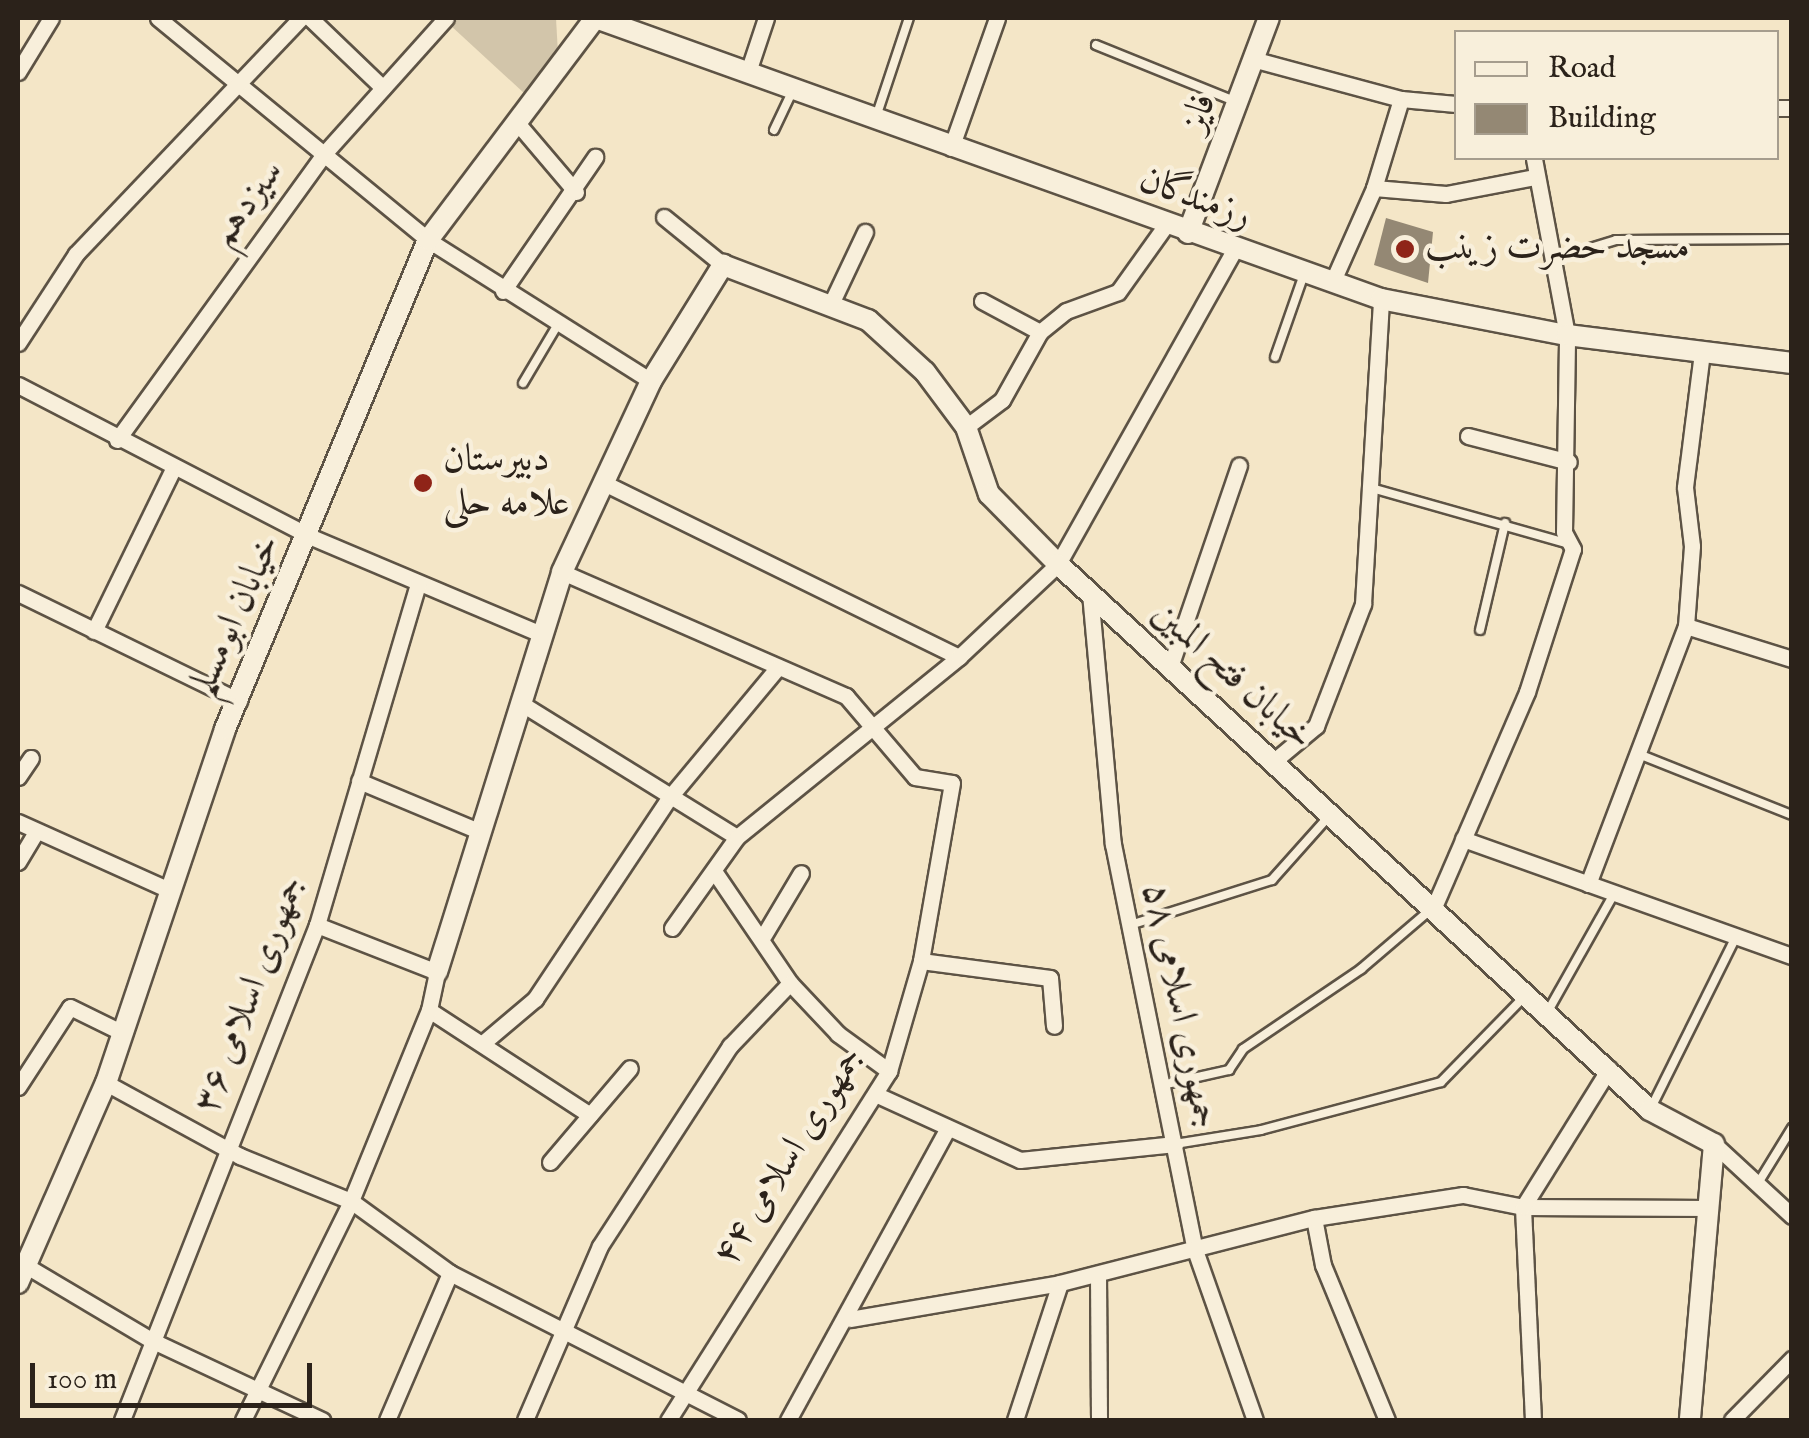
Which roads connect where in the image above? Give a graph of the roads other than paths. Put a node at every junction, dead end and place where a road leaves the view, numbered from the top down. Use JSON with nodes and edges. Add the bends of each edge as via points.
{"nodes":[{"id":1,"x":51,"y":18,"type":"edge"},
{"id":2,"x":158,"y":18,"type":"edge"},
{"id":3,"x":301,"y":18,"type":"edge"},
{"id":4,"x":310,"y":18,"type":"edge"},
{"id":5,"x":446,"y":18,"type":"edge"},
{"id":6,"x":596,"y":18,"type":"edge"},
{"id":7,"x":766,"y":18,"type":"edge"},
{"id":8,"x":909,"y":18,"type":"edge"},
{"id":9,"x":997,"y":18,"type":"edge"},
{"id":10,"x":1269,"y":18,"type":"edge"},
{"id":11,"x":1096,"y":45,"type":"dead end"},
{"id":12,"x":1256,"y":60,"type":"junction"},
{"id":13,"x":18,"y":72,"type":"edge"},
{"id":14,"x":748,"y":72,"type":"junction"},
{"id":15,"x":236,"y":82,"type":"junction"},
{"id":16,"x":382,"y":88,"type":"junction"},
{"id":17,"x":794,"y":90,"type":"junction"},
{"id":18,"x":1401,"y":99,"type":"junction"},
{"id":19,"x":1242,"y":104,"type":"junction"},
{"id":20,"x":1454,"y":104,"type":"edge"},
{"id":21,"x":874,"y":122,"type":"junction"},
{"id":22,"x":519,"y":125,"type":"junction"},
{"id":23,"x":774,"y":130,"type":"dead end"},
{"id":24,"x":951,"y":148,"type":"junction"},
{"id":25,"x":324,"y":155,"type":"junction"},
{"id":26,"x":595,"y":156,"type":"dead end"},
{"id":27,"x":1534,"y":160,"type":"edge"},
{"id":28,"x":1535,"y":176,"type":"junction"},
{"id":29,"x":1374,"y":188,"type":"junction"},
{"id":30,"x":576,"y":192,"type":"junction"},
{"id":31,"x":664,"y":217,"type":"dead end"},
{"id":32,"x":1166,"y":225,"type":"junction"},
{"id":33,"x":865,"y":232,"type":"dead end"},
{"id":34,"x":1188,"y":233,"type":"junction"},
{"id":35,"x":1792,"y":239,"type":"edge"},
{"id":36,"x":428,"y":240,"type":"junction"},
{"id":37,"x":1234,"y":252,"type":"junction"},
{"id":38,"x":1551,"y":260,"type":"junction"},
{"id":39,"x":723,"y":266,"type":"junction"},
{"id":40,"x":1304,"y":274,"type":"junction"},
{"id":41,"x":1332,"y":283,"type":"junction"},
{"id":42,"x":504,"y":291,"type":"junction"},
{"id":43,"x":1381,"y":300,"type":"junction"},
{"id":44,"x":982,"y":301,"type":"dead end"},
{"id":45,"x":830,"y":306,"type":"junction"},
{"id":46,"x":558,"y":324,"type":"junction"},
{"id":47,"x":1040,"y":332,"type":"junction"},
{"id":48,"x":1568,"y":335,"type":"junction"},
{"id":49,"x":18,"y":343,"type":"edge"},
{"id":50,"x":1702,"y":352,"type":"junction"},
{"id":51,"x":1274,"y":358,"type":"dead end"},
{"id":52,"x":1792,"y":363,"type":"edge"},
{"id":53,"x":651,"y":381,"type":"junction"},
{"id":54,"x":18,"y":384,"type":"edge"},
{"id":55,"x":523,"y":384,"type":"dead end"},
{"id":56,"x":966,"y":428,"type":"junction"},
{"id":57,"x":1468,"y":436,"type":"dead end"},
{"id":58,"x":117,"y":440,"type":"junction"},
{"id":59,"x":1569,"y":462,"type":"junction"},
{"id":60,"x":1239,"y":464,"type":"dead end"},
{"id":61,"x":172,"y":470,"type":"junction"},
{"id":62,"x":606,"y":484,"type":"junction"},
{"id":63,"x":1368,"y":486,"type":"junction"},
{"id":64,"x":1505,"y":523,"type":"junction"},
{"id":65,"x":309,"y":536,"type":"junction"},
{"id":66,"x":1570,"y":544,"type":"junction"},
{"id":67,"x":1058,"y":564,"type":"junction"},
{"id":68,"x":562,"y":572,"type":"junction"},
{"id":69,"x":418,"y":584,"type":"junction"},
{"id":70,"x":18,"y":593,"type":"edge"},
{"id":71,"x":1090,"y":594,"type":"junction"},
{"id":72,"x":1686,"y":626,"type":"junction"},
{"id":73,"x":1480,"y":630,"type":"dead end"},
{"id":74,"x":94,"y":631,"type":"junction"},
{"id":75,"x":541,"y":634,"type":"junction"},
{"id":76,"x":959,"y":657,"type":"junction"},
{"id":77,"x":1792,"y":658,"type":"edge"},
{"id":78,"x":778,"y":667,"type":"junction"},
{"id":79,"x":1170,"y":667,"type":"junction"},
{"id":80,"x":239,"y":701,"type":"junction"},
{"id":81,"x":519,"y":702,"type":"junction"},
{"id":82,"x":872,"y":723,"type":"junction"},
{"id":83,"x":1641,"y":755,"type":"junction"},
{"id":84,"x":31,"y":758,"type":"dead end"},
{"id":85,"x":1274,"y":761,"type":"junction"},
{"id":86,"x":18,"y":777,"type":"edge"},
{"id":87,"x":358,"y":781,"type":"junction"},
{"id":88,"x":668,"y":798,"type":"junction"},
{"id":89,"x":1332,"y":814,"type":"junction"},
{"id":90,"x":1792,"y":815,"type":"edge"},
{"id":91,"x":18,"y":822,"type":"edge"},
{"id":92,"x":476,"y":830,"type":"junction"},
{"id":93,"x":35,"y":834,"type":"junction"},
{"id":94,"x":736,"y":837,"type":"junction"},
{"id":95,"x":1463,"y":839,"type":"junction"},
{"id":96,"x":18,"y":862,"type":"edge"},
{"id":97,"x":714,"y":872,"type":"junction"},
{"id":98,"x":801,"y":873,"type":"dead end"},
{"id":99,"x":1588,"y":884,"type":"junction"},
{"id":100,"x":166,"y":890,"type":"junction"},
{"id":101,"x":1614,"y":894,"type":"junction"},
{"id":102,"x":1434,"y":906,"type":"junction"},
{"id":103,"x":317,"y":925,"type":"junction"},
{"id":104,"x":1130,"y":925,"type":"junction"},
{"id":105,"x":672,"y":928,"type":"dead end"},
{"id":106,"x":764,"y":935,"type":"junction"},
{"id":107,"x":1736,"y":937,"type":"junction"},
{"id":108,"x":1792,"y":956,"type":"edge"},
{"id":109,"x":920,"y":961,"type":"junction"},
{"id":110,"x":437,"y":972,"type":"junction"},
{"id":111,"x":790,"y":982,"type":"junction"},
{"id":112,"x":1528,"y":993,"type":"junction"},
{"id":113,"x":430,"y":1010,"type":"junction"},
{"id":114,"x":1548,"y":1011,"type":"junction"},
{"id":115,"x":1054,"y":1026,"type":"dead end"},
{"id":116,"x":123,"y":1033,"type":"junction"},
{"id":117,"x":484,"y":1042,"type":"junction"},
{"id":118,"x":630,"y":1068,"type":"dead end"},
{"id":119,"x":1609,"y":1069,"type":"junction"},
{"id":120,"x":889,"y":1071,"type":"junction"},
{"id":121,"x":106,"y":1083,"type":"junction"},
{"id":122,"x":1162,"y":1085,"type":"junction"},
{"id":123,"x":18,"y":1087,"type":"edge"},
{"id":124,"x":875,"y":1094,"type":"junction"},
{"id":125,"x":1650,"y":1110,"type":"junction"},
{"id":126,"x":590,"y":1115,"type":"junction"},
{"id":127,"x":948,"y":1128,"type":"junction"},
{"id":128,"x":1792,"y":1128,"type":"edge"},
{"id":129,"x":1174,"y":1144,"type":"junction"},
{"id":130,"x":1714,"y":1144,"type":"junction"},
{"id":131,"x":227,"y":1148,"type":"junction"},
{"id":132,"x":550,"y":1162,"type":"dead end"},
{"id":133,"x":1760,"y":1180,"type":"junction"},
{"id":134,"x":352,"y":1201,"type":"junction"},
{"id":135,"x":1523,"y":1206,"type":"junction"},
{"id":136,"x":1710,"y":1208,"type":"junction"},
{"id":137,"x":1792,"y":1216,"type":"edge"},
{"id":138,"x":1314,"y":1218,"type":"junction"},
{"id":139,"x":1196,"y":1250,"type":"junction"},
{"id":140,"x":20,"y":1270,"type":"edge"},
{"id":141,"x":450,"y":1273,"type":"junction"},
{"id":142,"x":1098,"y":1275,"type":"junction"},
{"id":143,"x":1060,"y":1283,"type":"junction"},
{"id":144,"x":850,"y":1319,"type":"junction"},
{"id":145,"x":563,"y":1331,"type":"junction"},
{"id":146,"x":152,"y":1340,"type":"junction"},
{"id":147,"x":1792,"y":1359,"type":"edge"},
{"id":148,"x":256,"y":1389,"type":"junction"},
{"id":149,"x":682,"y":1392,"type":"junction"},
{"id":150,"x":122,"y":1420,"type":"edge"},
{"id":151,"x":242,"y":1420,"type":"edge"},
{"id":152,"x":322,"y":1420,"type":"edge"},
{"id":153,"x":387,"y":1420,"type":"edge"},
{"id":154,"x":525,"y":1420,"type":"edge"},
{"id":155,"x":668,"y":1420,"type":"edge"},
{"id":156,"x":738,"y":1420,"type":"edge"},
{"id":157,"x":788,"y":1420,"type":"edge"},
{"id":158,"x":1016,"y":1420,"type":"edge"},
{"id":159,"x":1099,"y":1420,"type":"edge"},
{"id":160,"x":1255,"y":1420,"type":"edge"},
{"id":161,"x":1387,"y":1420,"type":"edge"},
{"id":162,"x":1533,"y":1420,"type":"edge"},
{"id":163,"x":1690,"y":1420,"type":"edge"},
{"id":164,"x":1732,"y":1420,"type":"edge"}],
"edges":[{"from":1,"to":13,"type":"street"},
{"from":2,"to":15,"type":"street"},
{"from":3,"to":15,"type":"street"},
{"from":4,"to":16,"type":"street"},
{"from":5,"to":16,"type":"street","name":"سیزدهم"},
{"from":6,"to":14,"type":"street","name":"رزمندگان"},
{"from":6,"to":22,"type":"street","name":"خیابان ابومسلم"},
{"from":7,"to":14,"type":"street"},
{"from":8,"to":21,"type":"lane"},
{"from":9,"to":24,"type":"street"},
{"from":10,"to":12,"type":"street","name":"فایز"},
{"from":11,"to":19,"type":"lane"},
{"from":12,"to":18,"type":"street"},
{"from":12,"to":19,"type":"street","name":"فایز"},
{"from":14,"to":17,"type":"street","name":"رزمندگان"},
{"from":15,"to":25,"type":"street"},
{"from":15,"to":49,"type":"street","via":[[76,254]]},
{"from":16,"to":25,"type":"street","name":"سیزدهم"},
{"from":17,"to":21,"type":"street","name":"رزمندگان"},
{"from":17,"to":23,"type":"lane"},
{"from":18,"to":20,"type":"street"},
{"from":18,"to":29,"type":"street"},
{"from":19,"to":34,"type":"street","name":"فایز"},
{"from":21,"to":24,"type":"street","name":"رزمندگان"},
{"from":22,"to":30,"type":"street"},
{"from":22,"to":36,"type":"street","name":"خیابان ابومسلم"},
{"from":24,"to":32,"type":"street","name":"رزمندگان"},
{"from":25,"to":36,"type":"street"},
{"from":25,"to":58,"type":"street","name":"سیزدهم"},
{"from":26,"to":30,"type":"street"},
{"from":27,"to":28,"type":"street"},
{"from":28,"to":29,"type":"street","via":[[1446,194]]},
{"from":28,"to":38,"type":"street"},
{"from":29,"to":41,"type":"street"},
{"from":30,"to":42,"type":"street"},
{"from":31,"to":39,"type":"street"},
{"from":32,"to":34,"type":"street","name":"رزمندگان"},
{"from":32,"to":47,"type":"street","via":[[1118,292],[1066,312]]},
{"from":33,"to":45,"type":"street"},
{"from":34,"to":37,"type":"street","name":"رزمندگان"},
{"from":35,"to":38,"type":"lane","via":[[1616,240]]},
{"from":36,"to":42,"type":"street"},
{"from":36,"to":65,"type":"street","name":"خیابان ابومسلم"},
{"from":37,"to":40,"type":"street","name":"رزمندگان"},
{"from":37,"to":67,"type":"street"},
{"from":38,"to":48,"type":"street"},
{"from":39,"to":45,"type":"street","name":"خیابان فتح المبین"},
{"from":39,"to":53,"type":"street"},
{"from":40,"to":41,"type":"street","name":"رزمندگان"},
{"from":40,"to":51,"type":"lane"},
{"from":41,"to":43,"type":"street","name":"رزمندگان"},
{"from":42,"to":46,"type":"street"},
{"from":43,"to":48,"type":"street","name":"رزمندگان"},
{"from":43,"to":63,"type":"street"},
{"from":44,"to":47,"type":"street"},
{"from":45,"to":56,"type":"street","name":"خیابان فتح المبین","via":[[868,320],[925,372]]},
{"from":46,"to":53,"type":"street"},
{"from":46,"to":55,"type":"lane"},
{"from":47,"to":56,"type":"street","via":[[1002,400]]},
{"from":48,"to":50,"type":"street","name":"رزمندگان"},
{"from":48,"to":59,"type":"street"},
{"from":50,"to":52,"type":"street","name":"رزمندگان"},
{"from":50,"to":72,"type":"street","via":[[1685,486],[1692,546]]},
{"from":53,"to":62,"type":"street"},
{"from":54,"to":58,"type":"street"},
{"from":56,"to":67,"type":"street","name":"خیابان فتح المبین","via":[[989,494]]},
{"from":57,"to":59,"type":"street"},
{"from":58,"to":61,"type":"street"},
{"from":59,"to":66,"type":"street"},
{"from":60,"to":79,"type":"street"},
{"from":61,"to":65,"type":"street"},
{"from":61,"to":74,"type":"street"},
{"from":62,"to":68,"type":"street"},
{"from":62,"to":76,"type":"street"},
{"from":63,"to":64,"type":"lane"},
{"from":63,"to":85,"type":"street","via":[[1364,604],[1336,690],[1316,726]]},
{"from":64,"to":66,"type":"lane"},
{"from":64,"to":73,"type":"lane"},
{"from":65,"to":69,"type":"street"},
{"from":65,"to":80,"type":"street","name":"خیابان ابومسلم"},
{"from":66,"to":95,"type":"street","via":[[1527,692]]},
{"from":67,"to":71,"type":"street","name":"خیابان فتح المبین"},
{"from":67,"to":76,"type":"street"},
{"from":68,"to":75,"type":"street"},
{"from":68,"to":78,"type":"street"},
{"from":69,"to":75,"type":"street"},
{"from":69,"to":87,"type":"street","name":"جمهوری اسلامی ۳۶"},
{"from":70,"to":74,"type":"street"},
{"from":71,"to":79,"type":"street","name":"خیابان فتح المبین"},
{"from":71,"to":104,"type":"street","name":"جمهوری اسلامی ۵۸","via":[[1113,844]]},
{"from":72,"to":77,"type":"street"},
{"from":72,"to":83,"type":"street"},
{"from":74,"to":80,"type":"street"},
{"from":75,"to":81,"type":"street"},
{"from":76,"to":82,"type":"street"},
{"from":78,"to":82,"type":"street","via":[[846,696]]},
{"from":78,"to":88,"type":"street"},
{"from":79,"to":85,"type":"street","name":"خیابان فتح المبین"},
{"from":80,"to":100,"type":"street","name":"خیابان ابومسلم"},
{"from":81,"to":88,"type":"street"},
{"from":81,"to":92,"type":"street"},
{"from":82,"to":94,"type":"street"},
{"from":82,"to":109,"type":"street","name":"جمهوری اسلامی ۴۴","via":[[916,777],[952,783]]},
{"from":83,"to":90,"type":"lane"},
{"from":83,"to":99,"type":"street"},
{"from":84,"to":86,"type":"street"},
{"from":85,"to":89,"type":"street","name":"خیابان فتح المبین"},
{"from":87,"to":92,"type":"street"},
{"from":87,"to":103,"type":"street","name":"جمهوری اسلامی ۳۶"},
{"from":88,"to":94,"type":"street"},
{"from":88,"to":117,"type":"street","via":[[535,999]]},
{"from":89,"to":102,"type":"street","name":"خیابان فتح المبین"},
{"from":89,"to":104,"type":"lane","via":[[1272,880]]},
{"from":91,"to":93,"type":"street"},
{"from":92,"to":110,"type":"street"},
{"from":93,"to":96,"type":"street"},
{"from":93,"to":100,"type":"street"},
{"from":94,"to":97,"type":"street"},
{"from":95,"to":99,"type":"street"},
{"from":95,"to":102,"type":"street"},
{"from":97,"to":105,"type":"street"},
{"from":97,"to":106,"type":"street"},
{"from":98,"to":106,"type":"street"},
{"from":99,"to":101,"type":"street"},
{"from":100,"to":116,"type":"street","name":"خیابان ابومسلم"},
{"from":101,"to":107,"type":"street"},
{"from":101,"to":114,"type":"lane"},
{"from":102,"to":112,"type":"street","name":"خیابان فتح المبین"},
{"from":102,"to":122,"type":"lane","via":[[1361,969],[1244,1049],[1228,1070]]},
{"from":103,"to":110,"type":"street"},
{"from":103,"to":131,"type":"street","name":"جمهوری اسلامی ۳۶"},
{"from":104,"to":122,"type":"street","name":"جمهوری اسلامی ۵۸"},
{"from":106,"to":111,"type":"street"},
{"from":107,"to":108,"type":"street"},
{"from":107,"to":125,"type":"lane"},
{"from":109,"to":115,"type":"street","via":[[1050,978]]},
{"from":109,"to":120,"type":"street","name":"جمهوری اسلامی ۴۴"},
{"from":110,"to":113,"type":"street"},
{"from":111,"to":120,"type":"street"},
{"from":111,"to":145,"type":"street","via":[[730,1046],[652,1162],[600,1246]]},
{"from":112,"to":114,"type":"street","name":"خیابان فتح المبین"},
{"from":112,"to":129,"type":"lane","via":[[1441,1082],[1261,1130]]},
{"from":113,"to":117,"type":"street"},
{"from":113,"to":134,"type":"street"},
{"from":114,"to":119,"type":"street","name":"خیابان فتح المبین"},
{"from":116,"to":121,"type":"street","name":"خیابان ابومسلم"},
{"from":116,"to":123,"type":"street","via":[[70,1008]]},
{"from":117,"to":126,"type":"street"},
{"from":118,"to":126,"type":"street"},
{"from":119,"to":125,"type":"street","name":"خیابان فتح المبین"},
{"from":119,"to":135,"type":"street"},
{"from":120,"to":124,"type":"street","name":"جمهوری اسلامی ۴۴"},
{"from":121,"to":131,"type":"street"},
{"from":121,"to":140,"type":"street","name":"خیابان ابومسلم"},
{"from":122,"to":129,"type":"street","name":"جمهوری اسلامی ۵۸"},
{"from":124,"to":127,"type":"street"},
{"from":124,"to":149,"type":"street","name":"جمهوری اسلامی ۴۴"},
{"from":125,"to":130,"type":"street","name":"خیابان فتح المبین"},
{"from":126,"to":132,"type":"street"},
{"from":127,"to":129,"type":"street","via":[[1020,1160]]},
{"from":127,"to":144,"type":"street"},
{"from":128,"to":133,"type":"lane"},
{"from":129,"to":139,"type":"street","name":"جمهوری اسلامی ۵۸"},
{"from":130,"to":133,"type":"street"},
{"from":130,"to":136,"type":"street"},
{"from":131,"to":134,"type":"street"},
{"from":131,"to":146,"type":"street","name":"جمهوری اسلامی ۳۶"},
{"from":133,"to":137,"type":"street"},
{"from":134,"to":141,"type":"street"},
{"from":134,"to":148,"type":"street"},
{"from":135,"to":136,"type":"street"},
{"from":135,"to":138,"type":"street","via":[[1464,1196]]},
{"from":135,"to":162,"type":"street"},
{"from":136,"to":163,"type":"street"},
{"from":138,"to":139,"type":"street"},
{"from":138,"to":161,"type":"street","via":[[1323,1265]]},
{"from":139,"to":142,"type":"street"},
{"from":139,"to":160,"type":"street","name":"جمهوری اسلامی ۵۸"},
{"from":140,"to":146,"type":"street"},
{"from":141,"to":145,"type":"street"},
{"from":141,"to":153,"type":"street"},
{"from":142,"to":143,"type":"street"},
{"from":142,"to":159,"type":"street"},
{"from":143,"to":144,"type":"street"},
{"from":143,"to":158,"type":"street"},
{"from":144,"to":157,"type":"street"},
{"from":145,"to":149,"type":"street"},
{"from":145,"to":154,"type":"street"},
{"from":146,"to":148,"type":"street"},
{"from":146,"to":150,"type":"street","name":"جمهوری اسلامی ۳۶"},
{"from":147,"to":164,"type":"street"},
{"from":148,"to":151,"type":"street"},
{"from":148,"to":152,"type":"street"},
{"from":149,"to":155,"type":"street","name":"جمهوری اسلامی ۴۴"},
{"from":149,"to":156,"type":"street"}]}
